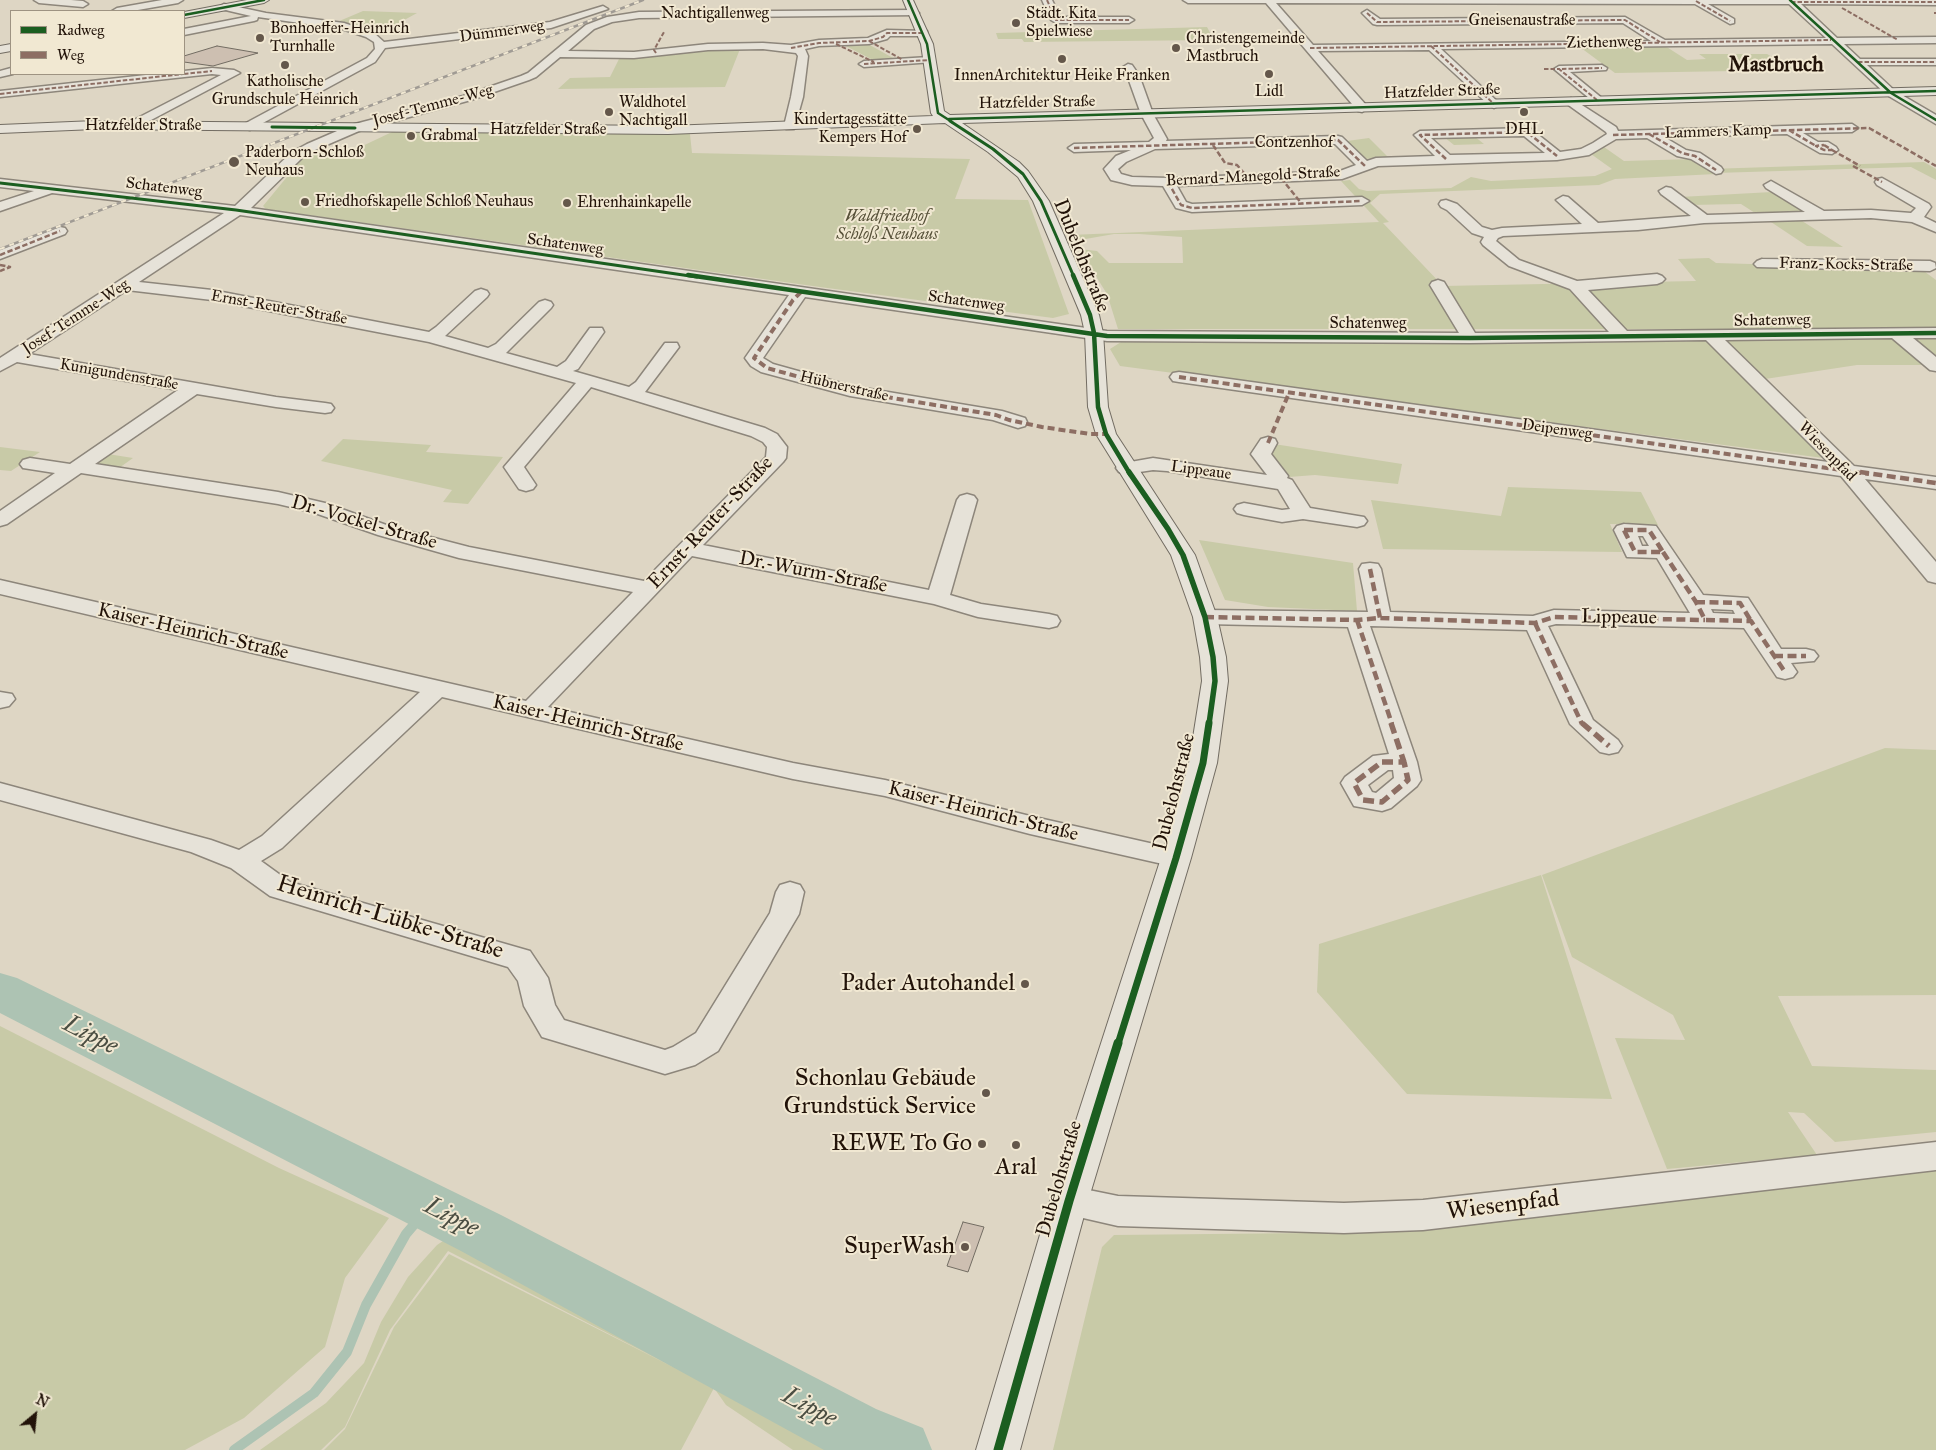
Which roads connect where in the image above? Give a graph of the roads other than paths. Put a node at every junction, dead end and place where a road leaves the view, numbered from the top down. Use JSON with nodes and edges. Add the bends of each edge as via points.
{"nodes":[{"id":1,"x":39,"y":0,"type":"edge"},
{"id":2,"x":178,"y":0,"type":"edge"},
{"id":3,"x":264,"y":0,"type":"edge"},
{"id":4,"x":889,"y":0,"type":"edge"},
{"id":5,"x":908,"y":0,"type":"edge"},
{"id":6,"x":1047,"y":0,"type":"edge"},
{"id":7,"x":1188,"y":0,"type":"edge"},
{"id":8,"x":1268,"y":0,"type":"edge"},
{"id":9,"x":1496,"y":0,"type":"edge"},
{"id":10,"x":1632,"y":1,"type":"edge"},
{"id":11,"x":1695,"y":1,"type":"edge"},
{"id":12,"x":1790,"y":1,"type":"edge"},
{"id":13,"x":1861,"y":1,"type":"edge"},
{"id":14,"x":1936,"y":2,"type":"edge"},
{"id":15,"x":615,"y":3,"type":"dead end"},
{"id":16,"x":694,"y":4,"type":"dead end"},
{"id":17,"x":84,"y":6,"type":"edge"},
{"id":18,"x":224,"y":8,"type":"junction"},
{"id":19,"x":1842,"y":8,"type":"dead end"},
{"id":20,"x":123,"y":10,"type":"edge"},
{"id":21,"x":1645,"y":10,"type":"dead end"},
{"id":22,"x":895,"y":13,"type":"junction"},
{"id":23,"x":914,"y":13,"type":"junction"},
{"id":24,"x":1368,"y":13,"type":"dead end"},
{"id":25,"x":688,"y":14,"type":"junction"},
{"id":26,"x":185,"y":15,"type":"edge"},
{"id":27,"x":266,"y":16,"type":"junction"},
{"id":28,"x":619,"y":16,"type":"joint"},
{"id":29,"x":1129,"y":20,"type":"dead end"},
{"id":30,"x":1730,"y":21,"type":"dead end"},
{"id":31,"x":185,"y":32,"type":"edge"},
{"id":32,"x":743,"y":32,"type":"dead end"},
{"id":33,"x":923,"y":32,"type":"junction"},
{"id":34,"x":695,"y":35,"type":"dead end"},
{"id":35,"x":1831,"y":40,"type":"junction"},
{"id":36,"x":1898,"y":40,"type":"junction"},
{"id":37,"x":1936,"y":40,"type":"edge"},
{"id":38,"x":868,"y":41,"type":"junction"},
{"id":39,"x":834,"y":42,"type":"junction"},
{"id":40,"x":1661,"y":42,"type":"junction"},
{"id":41,"x":380,"y":46,"type":"junction"},
{"id":42,"x":746,"y":46,"type":"junction"},
{"id":43,"x":1431,"y":46,"type":"junction"},
{"id":44,"x":699,"y":48,"type":"junction"},
{"id":45,"x":791,"y":48,"type":"junction"},
{"id":46,"x":1310,"y":48,"type":"junction"},
{"id":47,"x":558,"y":54,"type":"junction"},
{"id":48,"x":929,"y":60,"type":"junction"},
{"id":49,"x":904,"y":61,"type":"junction"},
{"id":50,"x":1858,"y":62,"type":"junction"},
{"id":51,"x":1936,"y":62,"type":"edge"},
{"id":52,"x":876,"y":63,"type":"junction"},
{"id":53,"x":864,"y":64,"type":"dead end"},
{"id":54,"x":1128,"y":67,"type":"dead end"},
{"id":55,"x":1602,"y":68,"type":"dead end"},
{"id":56,"x":1544,"y":69,"type":"dead end"},
{"id":57,"x":1559,"y":69,"type":"junction"},
{"id":58,"x":185,"y":74,"type":"edge"},
{"id":59,"x":174,"y":75,"type":"edge"},
{"id":60,"x":1936,"y":91,"type":"edge"},
{"id":61,"x":1891,"y":92,"type":"junction"},
{"id":62,"x":0,"y":94,"type":"edge"},
{"id":63,"x":1599,"y":101,"type":"junction"},
{"id":64,"x":1571,"y":102,"type":"junction"},
{"id":65,"x":1494,"y":104,"type":"junction"},
{"id":66,"x":1362,"y":108,"type":"junction"},
{"id":67,"x":1147,"y":114,"type":"junction"},
{"id":68,"x":949,"y":119,"type":"junction"},
{"id":69,"x":1936,"y":120,"type":"edge"},
{"id":70,"x":134,"y":125,"type":"junction"},
{"id":71,"x":250,"y":126,"type":"junction"},
{"id":72,"x":790,"y":126,"type":"junction"},
{"id":73,"x":355,"y":128,"type":"junction"},
{"id":74,"x":1852,"y":128,"type":"dead end"},
{"id":75,"x":0,"y":129,"type":"edge"},
{"id":76,"x":1788,"y":130,"type":"junction"},
{"id":77,"x":1649,"y":134,"type":"junction"},
{"id":78,"x":1613,"y":135,"type":"junction"},
{"id":79,"x":1213,"y":145,"type":"junction"},
{"id":80,"x":1152,"y":146,"type":"junction"},
{"id":81,"x":1074,"y":148,"type":"dead end"},
{"id":82,"x":1557,"y":156,"type":"junction"},
{"id":83,"x":1446,"y":159,"type":"junction"},
{"id":84,"x":1847,"y":159,"type":"dead end"},
{"id":85,"x":1365,"y":166,"type":"junction"},
{"id":86,"x":1716,"y":170,"type":"dead end"},
{"id":87,"x":1281,"y":178,"type":"junction"},
{"id":88,"x":1249,"y":179,"type":"junction"},
{"id":89,"x":1168,"y":182,"type":"junction"},
{"id":90,"x":1882,"y":182,"type":"dead end"},
{"id":91,"x":0,"y":183,"type":"edge"},
{"id":92,"x":1772,"y":185,"type":"dead end"},
{"id":93,"x":54,"y":188,"type":"junction"},
{"id":94,"x":1666,"y":191,"type":"dead end"},
{"id":95,"x":1563,"y":200,"type":"dead end"},
{"id":96,"x":1362,"y":201,"type":"dead end"},
{"id":97,"x":1302,"y":204,"type":"junction"},
{"id":98,"x":1446,"y":204,"type":"dead end"},
{"id":99,"x":0,"y":207,"type":"edge"},
{"id":100,"x":236,"y":210,"type":"junction"},
{"id":101,"x":1820,"y":215,"type":"junction"},
{"id":102,"x":1915,"y":218,"type":"junction"},
{"id":103,"x":1704,"y":219,"type":"junction"},
{"id":104,"x":1595,"y":228,"type":"junction"},
{"id":105,"x":1936,"y":228,"type":"edge"},
{"id":106,"x":60,"y":231,"type":"dead end"},
{"id":107,"x":1492,"y":235,"type":"junction"},
{"id":108,"x":0,"y":255,"type":"edge"},
{"id":109,"x":1762,"y":264,"type":"dead end"},
{"id":110,"x":1934,"y":264,"type":"edge"},
{"id":111,"x":0,"y":265,"type":"edge"},
{"id":112,"x":0,"y":270,"type":"edge"},
{"id":113,"x":1657,"y":279,"type":"dead end"},
{"id":114,"x":127,"y":285,"type":"junction"},
{"id":115,"x":1438,"y":285,"type":"dead end"},
{"id":116,"x":1576,"y":286,"type":"junction"},
{"id":117,"x":801,"y":292,"type":"junction"},
{"id":118,"x":481,"y":294,"type":"dead end"},
{"id":119,"x":544,"y":306,"type":"dead end"},
{"id":120,"x":596,"y":332,"type":"dead end"},
{"id":121,"x":1896,"y":333,"type":"junction"},
{"id":122,"x":1936,"y":333,"type":"edge"},
{"id":123,"x":1094,"y":334,"type":"junction"},
{"id":124,"x":1622,"y":336,"type":"junction"},
{"id":125,"x":1710,"y":336,"type":"junction"},
{"id":126,"x":431,"y":337,"type":"junction"},
{"id":127,"x":1470,"y":338,"type":"junction"},
{"id":128,"x":672,"y":347,"type":"dead end"},
{"id":129,"x":492,"y":352,"type":"junction"},
{"id":130,"x":15,"y":357,"type":"junction"},
{"id":131,"x":0,"y":366,"type":"edge"},
{"id":132,"x":1936,"y":366,"type":"edge"},
{"id":133,"x":560,"y":372,"type":"junction"},
{"id":134,"x":1179,"y":377,"type":"dead end"},
{"id":135,"x":588,"y":380,"type":"junction"},
{"id":136,"x":194,"y":388,"type":"junction"},
{"id":137,"x":631,"y":393,"type":"junction"},
{"id":138,"x":325,"y":408,"type":"dead end"},
{"id":139,"x":1018,"y":422,"type":"dead end"},
{"id":140,"x":1268,"y":443,"type":"dead end"},
{"id":141,"x":30,"y":464,"type":"dead end"},
{"id":142,"x":75,"y":468,"type":"junction"},
{"id":143,"x":1126,"y":468,"type":"junction"},
{"id":144,"x":1848,"y":471,"type":"junction"},
{"id":145,"x":1275,"y":482,"type":"junction"},
{"id":146,"x":526,"y":484,"type":"dead end"},
{"id":147,"x":1936,"y":484,"type":"edge"},
{"id":148,"x":967,"y":500,"type":"dead end"},
{"id":149,"x":1244,"y":509,"type":"dead end"},
{"id":150,"x":1303,"y":513,"type":"junction"},
{"id":151,"x":0,"y":520,"type":"edge"},
{"id":152,"x":1357,"y":522,"type":"dead end"},
{"id":153,"x":688,"y":549,"type":"junction"},
{"id":154,"x":1664,"y":552,"type":"dead end"},
{"id":155,"x":1370,"y":569,"type":"dead end"},
{"id":156,"x":1936,"y":576,"type":"edge"},
{"id":157,"x":0,"y":587,"type":"edge"},
{"id":158,"x":649,"y":589,"type":"junction"},
{"id":159,"x":938,"y":598,"type":"junction"},
{"id":160,"x":1700,"y":611,"type":"junction"},
{"id":161,"x":1205,"y":617,"type":"junction"},
{"id":162,"x":1380,"y":618,"type":"junction"},
{"id":163,"x":1357,"y":620,"type":"junction"},
{"id":164,"x":1049,"y":621,"type":"dead end"},
{"id":165,"x":1535,"y":623,"type":"junction"},
{"id":166,"x":1806,"y":656,"type":"dead end"},
{"id":167,"x":437,"y":689,"type":"junction"},
{"id":168,"x":531,"y":710,"type":"junction"},
{"id":169,"x":1609,"y":746,"type":"dead end"},
{"id":170,"x":1404,"y":762,"type":"dead end"},
{"id":171,"x":0,"y":791,"type":"edge"},
{"id":172,"x":1176,"y":858,"type":"junction"},
{"id":173,"x":241,"y":861,"type":"junction"},
{"id":174,"x":790,"y":892,"type":"dead end"},
{"id":175,"x":1936,"y":1156,"type":"edge"},
{"id":176,"x":1069,"y":1201,"type":"junction"},
{"id":177,"x":1000,"y":1441,"type":"edge"}],
"edges":[{"from":1,"to":17,"type":"street"},
{"from":2,"to":20,"type":"street"},
{"from":3,"to":18,"type":"main road"},
{"from":4,"to":22,"type":"street"},
{"from":5,"to":23,"type":"main road","name":"Dubelohstraße"},
{"from":6,"to":29,"type":"street","via":[[1056,20]]},
{"from":7,"to":8,"type":"street"},
{"from":8,"to":9,"type":"street"},
{"from":8,"to":46,"type":"street"},
{"from":9,"to":10,"type":"street"},
{"from":10,"to":11,"type":"street"},
{"from":10,"to":21,"type":"street"},
{"from":11,"to":12,"type":"street"},
{"from":11,"to":30,"type":"street"},
{"from":12,"to":13,"type":"street"},
{"from":12,"to":35,"type":"street"},
{"from":13,"to":14,"type":"street"},
{"from":15,"to":41,"type":"street","name":"Dümmerweg","via":[[551,25]]},
{"from":16,"to":25,"type":"street"},
{"from":18,"to":26,"type":"main road"},
{"from":18,"to":27,"type":"street"},
{"from":19,"to":36,"type":"street","name":"Ziethenweg"},
{"from":22,"to":23,"type":"street","name":"Nachtigallenweg"},
{"from":22,"to":25,"type":"street","name":"Nachtigallenweg","via":[[810,18]]},
{"from":23,"to":33,"type":"main road","name":"Dubelohstraße"},
{"from":24,"to":40,"type":"street","name":"Gneisenaustraße","via":[[1379,24],[1625,20]]},
{"from":25,"to":28,"type":"street","name":"Nachtigallenweg"},
{"from":27,"to":31,"type":"street"},
{"from":27,"to":41,"type":"street","via":[[354,29],[370,35],[379,41]]},
{"from":28,"to":47,"type":"street","name":"Josef-Temme-Weg","via":[[590,28]]},
{"from":32,"to":42,"type":"street"},
{"from":33,"to":38,"type":"street","via":[[887,33]]},
{"from":33,"to":48,"type":"main road","name":"Dubelohstraße"},
{"from":34,"to":44,"type":"street"},
{"from":35,"to":36,"type":"street","name":"Ziethenweg"},
{"from":35,"to":40,"type":"street","name":"Ziethenweg"},
{"from":35,"to":50,"type":"street"},
{"from":36,"to":37,"type":"street","name":"Ziethenweg"},
{"from":38,"to":39,"type":"street"},
{"from":38,"to":49,"type":"street"},
{"from":39,"to":45,"type":"street"},
{"from":39,"to":52,"type":"street"},
{"from":40,"to":43,"type":"street","name":"Ziethenweg"},
{"from":41,"to":71,"type":"street","via":[[371,60]]},
{"from":42,"to":44,"type":"street"},
{"from":42,"to":45,"type":"street"},
{"from":43,"to":46,"type":"street","name":"Ziethenweg"},
{"from":43,"to":65,"type":"street"},
{"from":44,"to":47,"type":"street","via":[[634,55]]},
{"from":45,"to":72,"type":"street","via":[[801,51],[803,56]]},
{"from":46,"to":66,"type":"street"},
{"from":47,"to":73,"type":"street","name":"Josef-Temme-Weg","via":[[532,75],[504,86]]},
{"from":48,"to":49,"type":"street"},
{"from":48,"to":68,"type":"main road","name":"Dubelohstraße","via":[[936,110]]},
{"from":49,"to":52,"type":"street"},
{"from":50,"to":51,"type":"street"},
{"from":50,"to":61,"type":"street"},
{"from":52,"to":53,"type":"street"},
{"from":54,"to":67,"type":"street"},
{"from":55,"to":57,"type":"street"},
{"from":56,"to":57,"type":"street"},
{"from":57,"to":63,"type":"street"},
{"from":58,"to":70,"type":"street","via":[[212,70],[234,73]]},
{"from":59,"to":62,"type":"street"},
{"from":60,"to":61,"type":"main road","name":"Hatzfelder Straße"},
{"from":61,"to":63,"type":"main road","name":"Hatzfelder Straße"},
{"from":61,"to":69,"type":"street"},
{"from":63,"to":64,"type":"main road","name":"Hatzfelder Straße"},
{"from":64,"to":65,"type":"main road","name":"Hatzfelder Straße"},
{"from":64,"to":78,"type":"street","via":[[1612,130]]},
{"from":65,"to":66,"type":"main road","name":"Hatzfelder Straße"},
{"from":66,"to":67,"type":"main road","name":"Hatzfelder Straße"},
{"from":67,"to":68,"type":"main road","name":"Hatzfelder Straße"},
{"from":67,"to":80,"type":"street","name":"Bernard-Manegold-Straße","via":[[1161,139]]},
{"from":68,"to":72,"type":"main road","name":"Hatzfelder Straße"},
{"from":68,"to":123,"type":"main road","name":"Dubelohstraße","via":[[1014,165],[1034,188],[1083,297]]},
{"from":70,"to":71,"type":"main road","name":"Hatzfelder Straße"},
{"from":70,"to":75,"type":"main road","name":"Hatzfelder Straße"},
{"from":71,"to":73,"type":"main road","name":"Hatzfelder Straße"},
{"from":72,"to":73,"type":"main road","name":"Hatzfelder Straße","via":[[621,130]]},
{"from":73,"to":100,"type":"street","name":"Josef-Temme-Weg","via":[[297,155],[246,205]]},
{"from":74,"to":76,"type":"street","name":"Lammers Kamp"},
{"from":76,"to":77,"type":"street","name":"Lammers Kamp"},
{"from":76,"to":84,"type":"street","name":"Lammers Kamp"},
{"from":77,"to":78,"type":"street","name":"Lammers Kamp"},
{"from":77,"to":86,"type":"street","name":"Lammers Kamp"},
{"from":78,"to":82,"type":"street","name":"Bernard-Manegold-Straße","via":[[1584,152]]},
{"from":79,"to":80,"type":"street","name":"Contzenhof"},
{"from":79,"to":85,"type":"street","name":"Contzenhof","via":[[1338,140]]},
{"from":79,"to":88,"type":"street","name":"Contzenhof","via":[[1225,163],[1237,165]]},
{"from":80,"to":81,"type":"street","name":"Bernard-Manegold-Straße"},
{"from":80,"to":89,"type":"street","name":"Bernard-Manegold-Straße","via":[[1121,159],[1112,172],[1132,181]]},
{"from":82,"to":83,"type":"street","name":"Bernard-Manegold-Straße"},
{"from":82,"to":83,"type":"street","via":[[1527,132],[1420,135]]},
{"from":83,"to":85,"type":"street","name":"Bernard-Manegold-Straße","via":[[1391,161]]},
{"from":85,"to":87,"type":"street","name":"Bernard-Manegold-Straße","via":[[1342,175]]},
{"from":87,"to":88,"type":"street","name":"Bernard-Manegold-Straße"},
{"from":87,"to":97,"type":"street"},
{"from":88,"to":89,"type":"street","name":"Bernard-Manegold-Straße"},
{"from":89,"to":97,"type":"street","via":[[1181,205],[1192,208]]},
{"from":90,"to":102,"type":"street","via":[[1924,207]]},
{"from":91,"to":93,"type":"street","name":"Schatenweg"},
{"from":92,"to":101,"type":"street"},
{"from":93,"to":99,"type":"street"},
{"from":93,"to":100,"type":"street","name":"Schatenweg"},
{"from":94,"to":103,"type":"street"},
{"from":95,"to":104,"type":"street"},
{"from":96,"to":97,"type":"street"},
{"from":98,"to":107,"type":"street","via":[[1477,230]]},
{"from":100,"to":114,"type":"street","name":"Josef-Temme-Weg"},
{"from":100,"to":117,"type":"street","name":"Schatenweg"},
{"from":101,"to":102,"type":"street","via":[[1889,214]]},
{"from":101,"to":103,"type":"street"},
{"from":102,"to":105,"type":"street"},
{"from":103,"to":104,"type":"street"},
{"from":104,"to":107,"type":"street"},
{"from":106,"to":108,"type":"street"},
{"from":107,"to":116,"type":"street","via":[[1488,242],[1514,264]]},
{"from":109,"to":110,"type":"street","name":"Franz-Kocks-Straße"},
{"from":111,"to":112,"type":"street","via":[[10,267]]},
{"from":113,"to":116,"type":"street"},
{"from":114,"to":126,"type":"street","name":"Ernst-Reuter-Straße","via":[[212,295]]},
{"from":114,"to":130,"type":"street","name":"Josef-Temme-Weg"},
{"from":115,"to":127,"type":"street"},
{"from":116,"to":124,"type":"street"},
{"from":117,"to":123,"type":"street","name":"Schatenweg"},
{"from":117,"to":139,"type":"street","name":"Hübnerstraße","via":[[792,300],[754,358],[757,362],[767,368],[850,391],[996,415]]},
{"from":118,"to":126,"type":"street","via":[[442,331]]},
{"from":119,"to":129,"type":"street","via":[[502,348]]},
{"from":120,"to":133,"type":"street","via":[[572,365]]},
{"from":121,"to":122,"type":"street","name":"Schatenweg"},
{"from":121,"to":125,"type":"street","name":"Schatenweg"},
{"from":121,"to":132,"type":"street"},
{"from":123,"to":127,"type":"street","name":"Schatenweg"},
{"from":123,"to":143,"type":"main road","name":"Dubelohstraße","via":[[1098,407],[1106,434]]},
{"from":124,"to":125,"type":"street","name":"Schatenweg"},
{"from":124,"to":127,"type":"street","name":"Schatenweg"},
{"from":125,"to":144,"type":"street","name":"Wiesenpfad"},
{"from":126,"to":129,"type":"street","name":"Ernst-Reuter-Straße"},
{"from":128,"to":137,"type":"street","via":[[642,386]]},
{"from":129,"to":133,"type":"street","name":"Ernst-Reuter-Straße"},
{"from":130,"to":131,"type":"street","name":"Josef-Temme-Weg"},
{"from":130,"to":136,"type":"street","name":"Kunigundenstraße"},
{"from":133,"to":135,"type":"street","name":"Ernst-Reuter-Straße"},
{"from":134,"to":144,"type":"street","name":"Deipenweg"},
{"from":135,"to":137,"type":"street","name":"Ernst-Reuter-Straße"},
{"from":135,"to":146,"type":"street","via":[[514,467]]},
{"from":136,"to":138,"type":"street","name":"Kunigundenstraße"},
{"from":136,"to":142,"type":"street","name":"Kunigundenstraße"},
{"from":137,"to":153,"type":"street","name":"Ernst-Reuter-Straße","via":[[758,432],[770,438],[777,447],[776,458]]},
{"from":140,"to":145,"type":"street","via":[[1261,454],[1278,476]]},
{"from":141,"to":142,"type":"street"},
{"from":142,"to":151,"type":"street","name":"Kunigundenstraße"},
{"from":142,"to":158,"type":"street","name":"Dr.-Vockel-Straße","via":[[278,498],[318,507],[385,531],[467,553]]},
{"from":143,"to":145,"type":"street","name":"Lippeaue","via":[[1167,465]]},
{"from":143,"to":161,"type":"main road","name":"Dubelohstraße","via":[[1184,555]]},
{"from":144,"to":147,"type":"street","name":"Deipenweg"},
{"from":144,"to":156,"type":"street","name":"Wiesenpfad"},
{"from":145,"to":150,"type":"street","via":[[1285,484]]},
{"from":148,"to":159,"type":"street"},
{"from":149,"to":150,"type":"street","name":"Lippeaue","via":[[1282,516]]},
{"from":150,"to":152,"type":"street","name":"Lippeaue"},
{"from":153,"to":158,"type":"street","name":"Ernst-Reuter-Straße"},
{"from":153,"to":159,"type":"street","name":"Dr.-Wurm-Straße"},
{"from":154,"to":160,"type":"street"},
{"from":155,"to":162,"type":"street"},
{"from":157,"to":167,"type":"street","name":"Kaiser-Heinrich-Straße"},
{"from":158,"to":168,"type":"street","name":"Ernst-Reuter-Straße"},
{"from":159,"to":164,"type":"street","name":"Dr.-Wurm-Straße","via":[[978,610]]},
{"from":160,"to":165,"type":"street","name":"Lippeaue","via":[[1554,616]]},
{"from":160,"to":166,"type":"street","name":"Lippeaue","via":[[1751,621],[1779,664]]},
{"from":161,"to":163,"type":"street","name":"Lippeaue"},
{"from":161,"to":172,"type":"main road","name":"Dubelohstraße","via":[[1215,681],[1203,763]]},
{"from":162,"to":163,"type":"street","name":"Lippeaue"},
{"from":162,"to":165,"type":"street","name":"Lippeaue"},
{"from":163,"to":170,"type":"street"},
{"from":165,"to":169,"type":"street","via":[[1582,724]]},
{"from":167,"to":168,"type":"street","name":"Kaiser-Heinrich-Straße"},
{"from":167,"to":173,"type":"street","name":"Heinrich-Lübke-Straße","via":[[272,842]]},
{"from":168,"to":172,"type":"street","name":"Kaiser-Heinrich-Straße","via":[[793,771],[885,788],[1030,826]]},
{"from":171,"to":173,"type":"street","name":"Heinrich-Lübke-Straße","via":[[201,846]]},
{"from":172,"to":176,"type":"main road","name":"Dubelohstraße"},
{"from":173,"to":174,"type":"street","name":"Heinrich-Lübke-Straße","via":[[280,889],[519,959],[533,978],[540,1006],[553,1029],[665,1062],[684,1056],[707,1042],[784,914]]},
{"from":175,"to":176,"type":"street","name":"Wiesenpfad","via":[[1423,1215],[1344,1218],[1118,1211]]},
{"from":176,"to":177,"type":"main road","name":"Dubelohstraße"}]}
